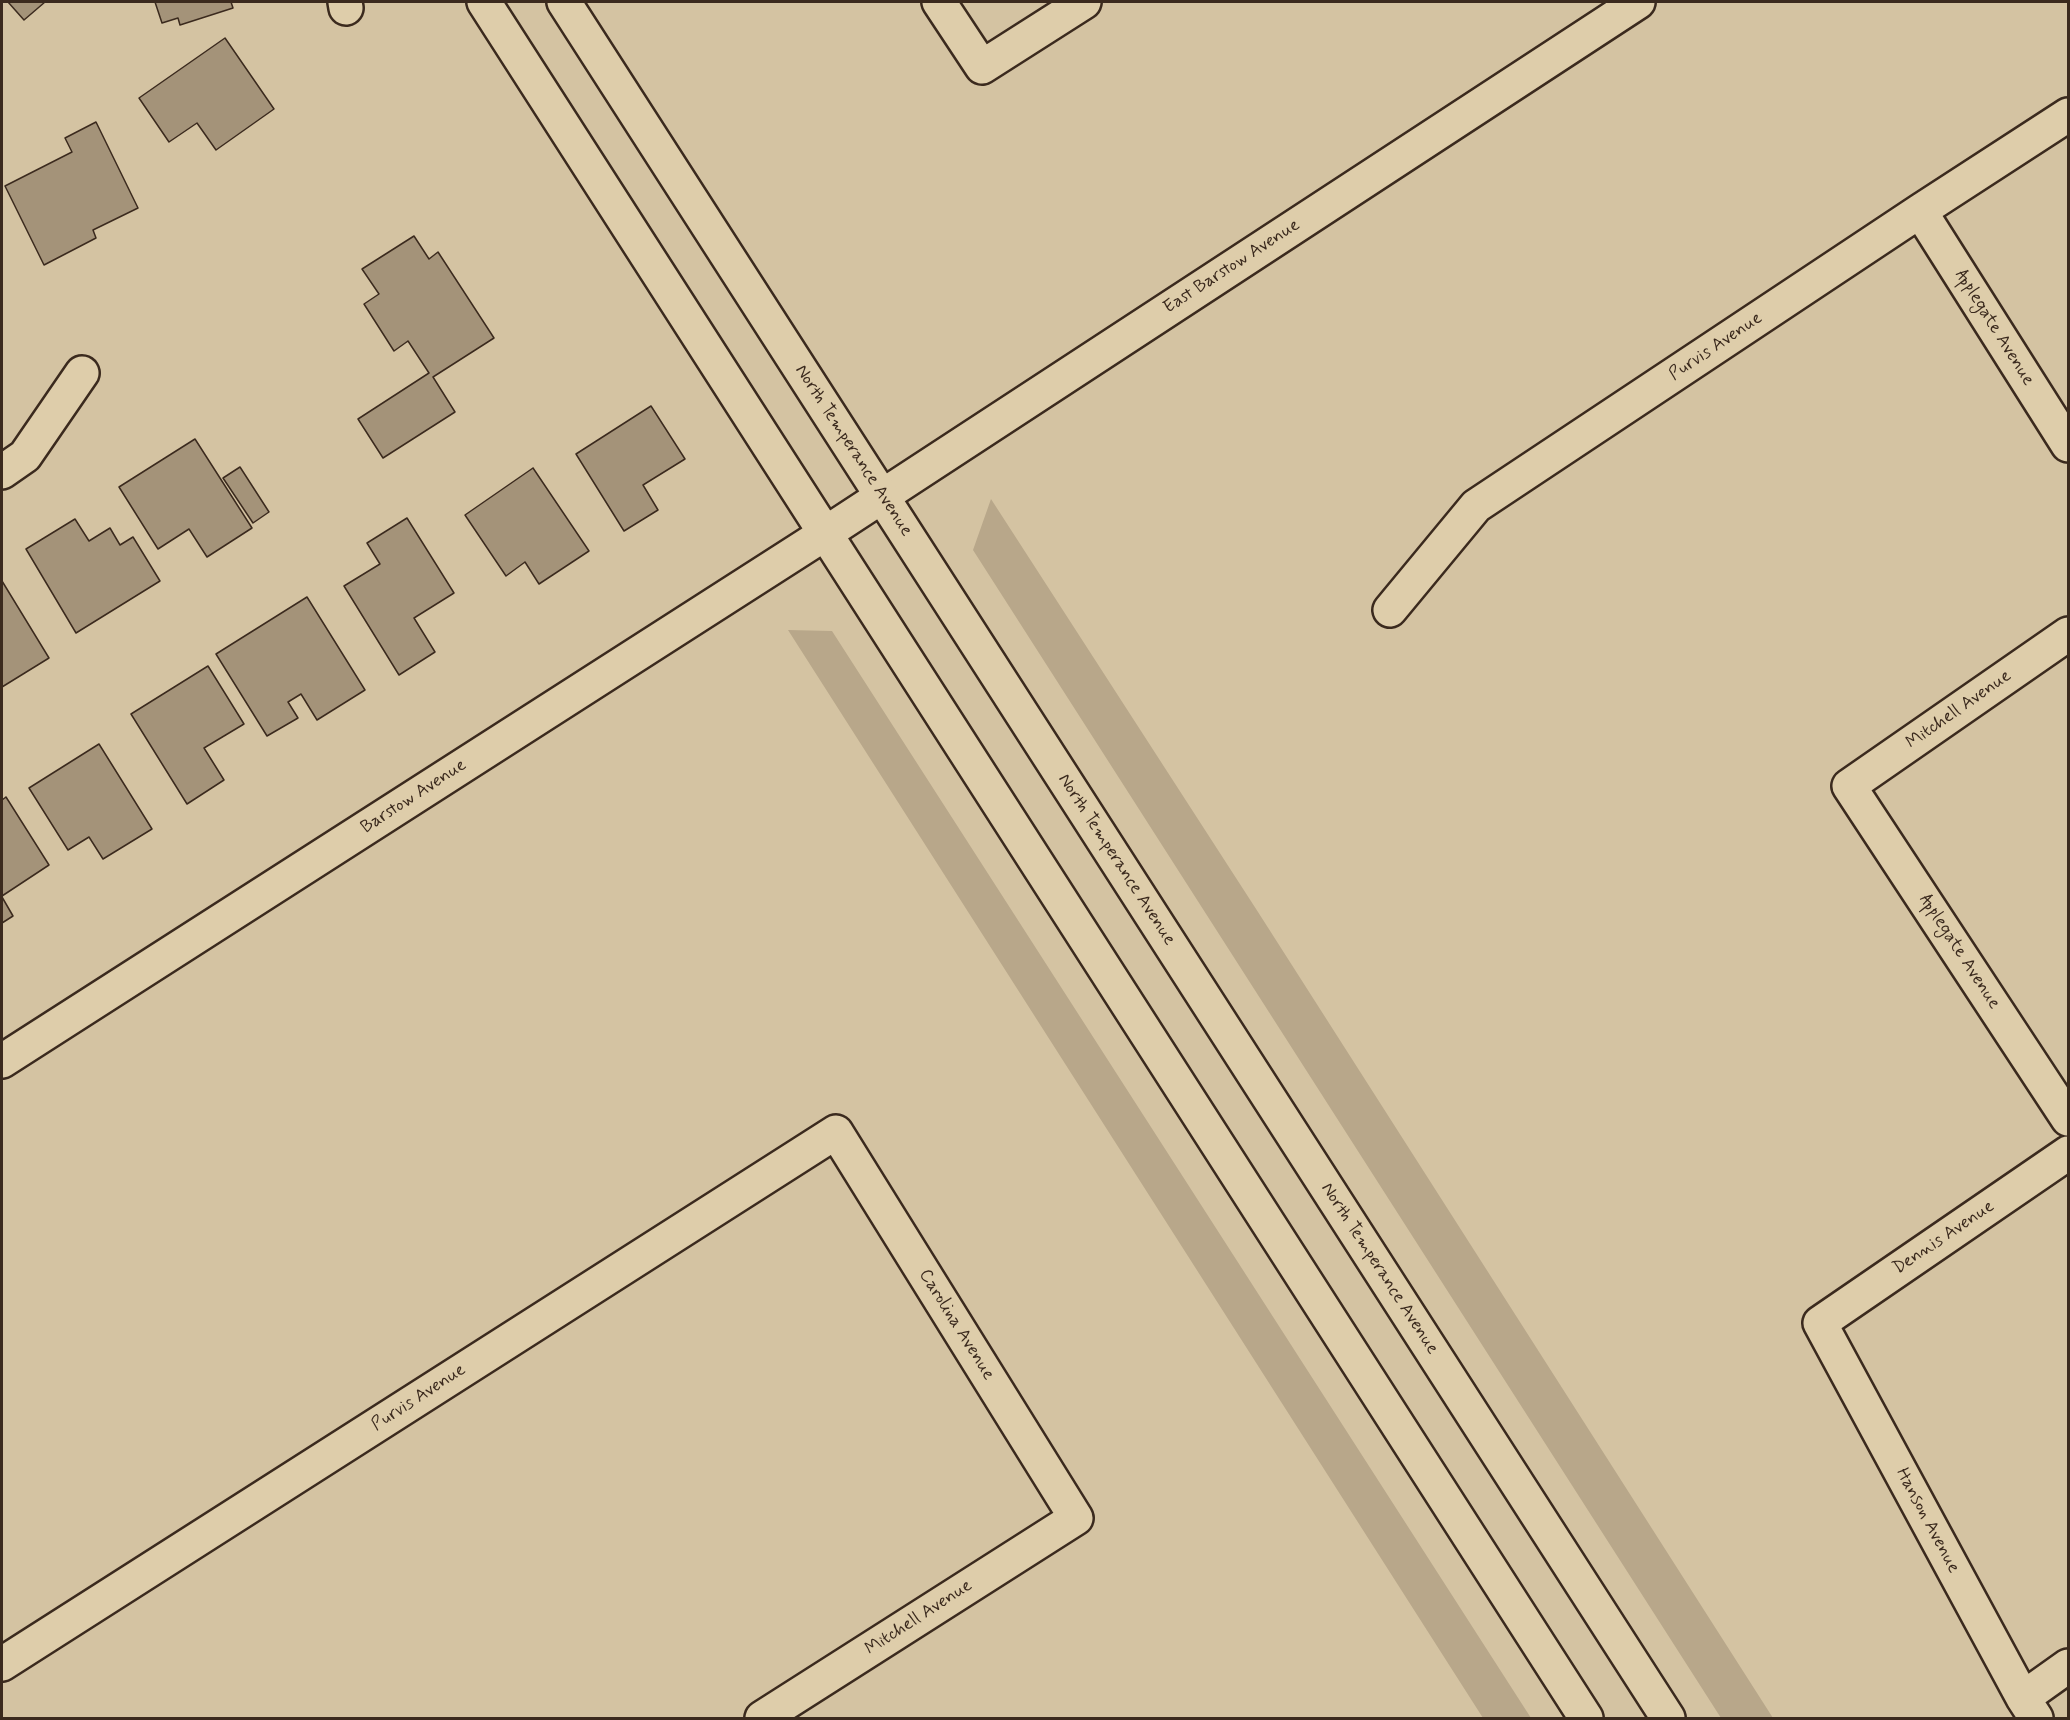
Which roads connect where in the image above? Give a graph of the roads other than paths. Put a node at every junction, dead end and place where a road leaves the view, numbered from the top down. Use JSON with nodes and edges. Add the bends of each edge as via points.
{"nodes":[{"id":1,"x":484,"y":2,"type":"edge"},
{"id":2,"x":564,"y":2,"type":"edge"},
{"id":3,"x":939,"y":2,"type":"edge"},
{"id":4,"x":1084,"y":2,"type":"edge"},
{"id":5,"x":1638,"y":2,"type":"edge"},
{"id":6,"x":2068,"y":115,"type":"edge"},
{"id":7,"x":1920,"y":211,"type":"junction"},
{"id":8,"x":82,"y":373,"type":"dead end"},
{"id":9,"x":2068,"y":445,"type":"edge"},
{"id":10,"x":2,"y":472,"type":"edge"},
{"id":11,"x":881,"y":496,"type":"junction"},
{"id":12,"x":826,"y":533,"type":"junction"},
{"id":13,"x":1390,"y":610,"type":"dead end"},
{"id":14,"x":2068,"y":634,"type":"edge"},
{"id":15,"x":1849,"y":786,"type":"joint"},
{"id":16,"x":2,"y":1061,"type":"edge"},
{"id":17,"x":2068,"y":1119,"type":"edge"},
{"id":18,"x":836,"y":1132,"type":"joint"},
{"id":19,"x":2068,"y":1153,"type":"edge"},
{"id":20,"x":1820,"y":1323,"type":"joint"},
{"id":21,"x":1076,"y":1518,"type":"joint"},
{"id":22,"x":2,"y":1664,"type":"edge"},
{"id":23,"x":2068,"y":1666,"type":"edge"},
{"id":24,"x":2029,"y":1708,"type":"edge"},
{"id":25,"x":762,"y":1719,"type":"edge"},
{"id":26,"x":1586,"y":1719,"type":"edge"},
{"id":27,"x":1668,"y":1719,"type":"edge"}],
"edges":[{"from":1,"to":12,"type":"street"},
{"from":2,"to":11,"type":"street","name":"North Temperance Avenue"},
{"from":3,"to":4,"type":"street","via":[[981,67]]},
{"from":5,"to":11,"type":"street","name":"East Barstow Avenue"},
{"from":6,"to":7,"type":"street","name":"Purvis Avenue"},
{"from":7,"to":9,"type":"street","name":"Applegate Avenue"},
{"from":7,"to":13,"type":"street","name":"Purvis Avenue","via":[[1476,506]]},
{"from":8,"to":10,"type":"street","via":[[25,456]]},
{"from":11,"to":12,"type":"street","name":"East Barstow Avenue"},
{"from":11,"to":27,"type":"street","name":"North Temperance Avenue"},
{"from":12,"to":16,"type":"street","name":"Barstow Avenue"},
{"from":12,"to":26,"type":"street"},
{"from":14,"to":15,"type":"street","name":"Mitchell Avenue"},
{"from":15,"to":17,"type":"street","name":"Applegate Avenue"},
{"from":18,"to":21,"type":"street","name":"Carolina Avenue"},
{"from":18,"to":22,"type":"street","name":"Purvis Avenue"},
{"from":19,"to":20,"type":"street","name":"Dennis Avenue"},
{"from":20,"to":24,"type":"street","name":"Hanson Avenue"},
{"from":21,"to":25,"type":"street","name":"Mitchell Avenue"},
{"from":23,"to":24,"type":"street"}]}
